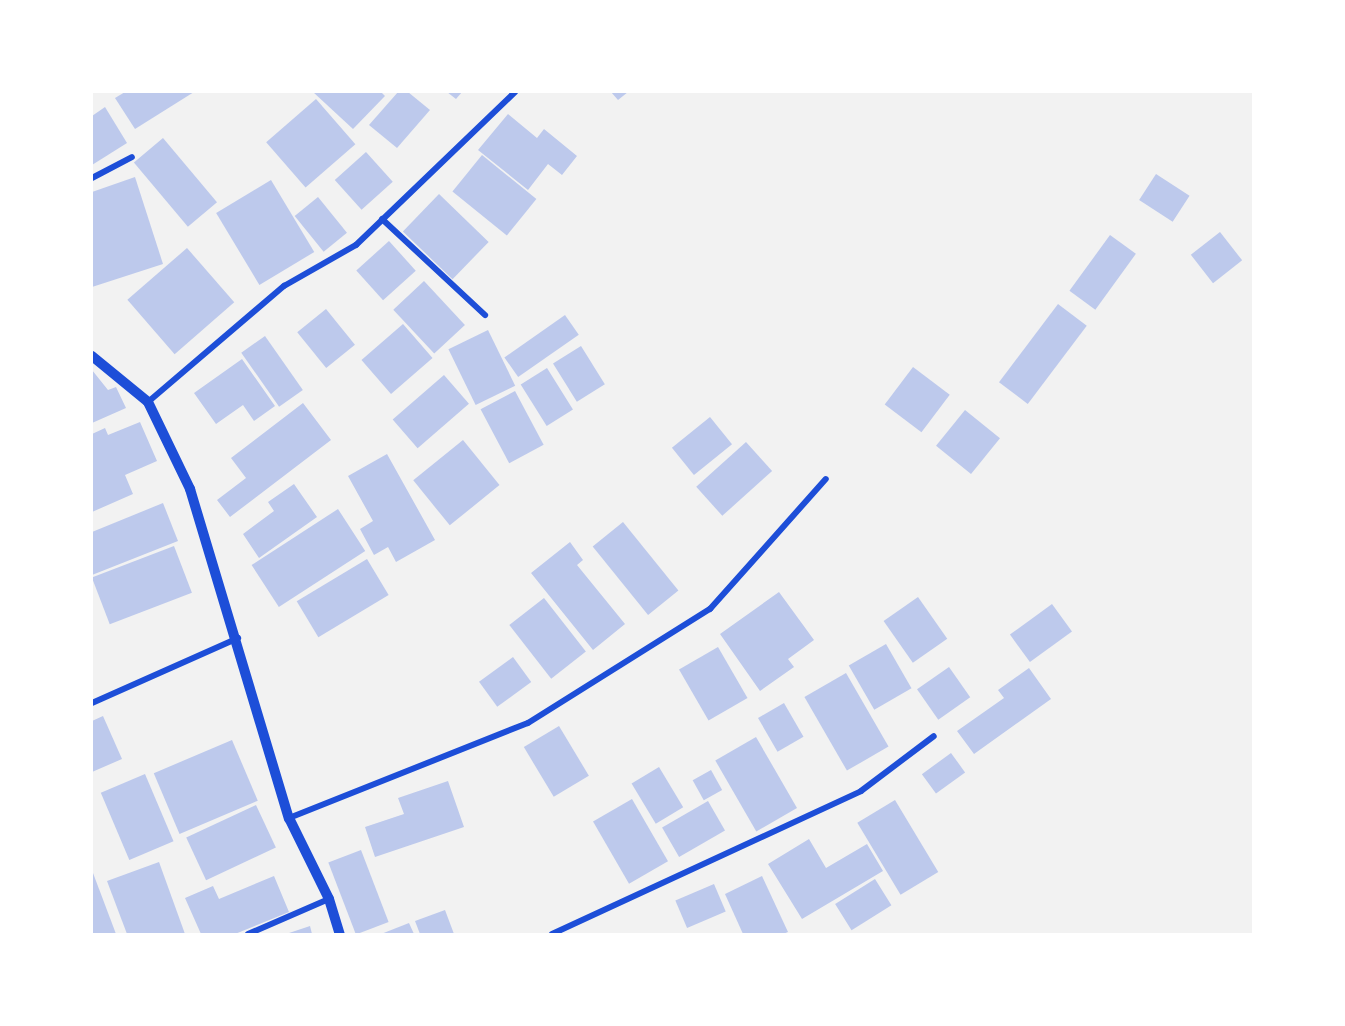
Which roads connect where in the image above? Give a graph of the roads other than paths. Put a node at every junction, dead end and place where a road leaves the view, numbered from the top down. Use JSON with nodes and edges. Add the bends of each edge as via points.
{"nodes":[{"id":1,"x":516,"y":92,"type":"edge"},
{"id":2,"x":132,"y":157,"type":"dead end"},
{"id":3,"x":92,"y":178,"type":"edge"},
{"id":4,"x":382,"y":219,"type":"junction"},
{"id":5,"x":485,"y":315,"type":"dead end"},
{"id":6,"x":92,"y":356,"type":"edge"},
{"id":7,"x":148,"y":402,"type":"junction"},
{"id":8,"x":826,"y":479,"type":"dead end"},
{"id":9,"x":238,"y":638,"type":"junction"},
{"id":10,"x":92,"y":703,"type":"edge"},
{"id":11,"x":934,"y":736,"type":"dead end"},
{"id":12,"x":289,"y":818,"type":"junction"},
{"id":13,"x":329,"y":899,"type":"junction"},
{"id":14,"x":248,"y":934,"type":"edge"},
{"id":15,"x":340,"y":934,"type":"edge"},
{"id":16,"x":552,"y":934,"type":"edge"}],
"edges":[{"from":1,"to":4,"type":"street"},
{"from":2,"to":3,"type":"street"},
{"from":4,"to":5,"type":"street"},
{"from":4,"to":7,"type":"street","via":[[356,245],[284,286]]},
{"from":6,"to":7,"type":"street"},
{"from":7,"to":9,"type":"street","via":[[190,489]]},
{"from":8,"to":12,"type":"street","via":[[710,609],[528,723]]},
{"from":9,"to":10,"type":"street"},
{"from":9,"to":12,"type":"street"},
{"from":11,"to":16,"type":"street","via":[[861,791]]},
{"from":12,"to":13,"type":"street"},
{"from":13,"to":14,"type":"street"},
{"from":13,"to":15,"type":"street"}]}
